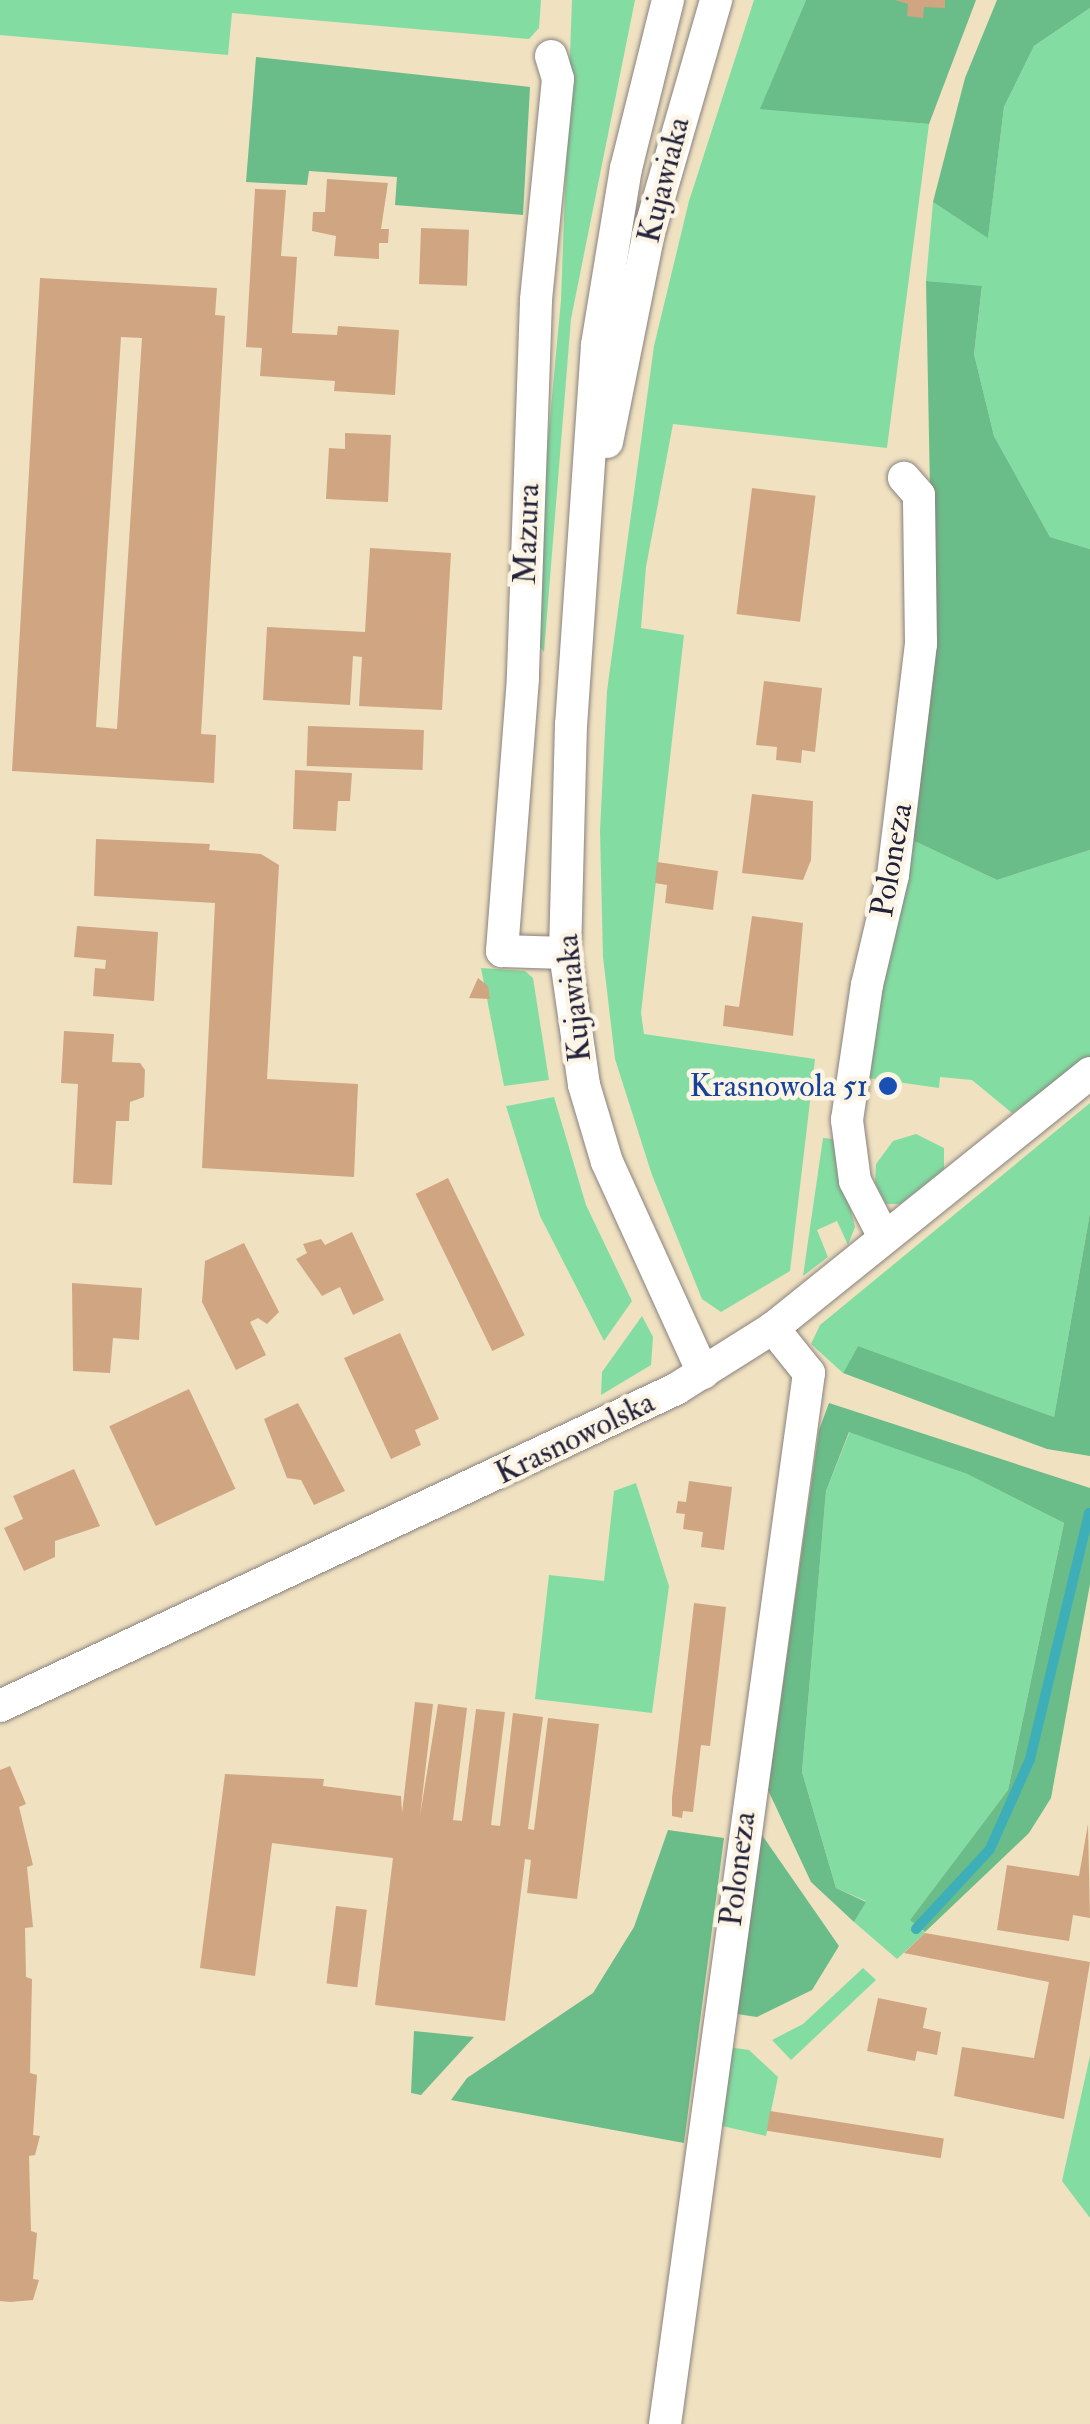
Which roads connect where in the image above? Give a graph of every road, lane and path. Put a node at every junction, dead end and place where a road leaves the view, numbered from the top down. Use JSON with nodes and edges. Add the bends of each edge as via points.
{"nodes":[{"id":1,"x":668,"y":0,"type":"edge"},
{"id":2,"x":716,"y":0,"type":"edge"},
{"id":3,"x":550,"y":56,"type":"dead end"},
{"id":4,"x":904,"y":478,"type":"dead end"},
{"id":5,"x":580,"y":599,"type":"junction"},
{"id":6,"x":565,"y":954,"type":"junction"},
{"id":7,"x":1090,"y":1073,"type":"edge"},
{"id":8,"x":884,"y":1237,"type":"junction"},
{"id":9,"x":773,"y":1328,"type":"junction"},
{"id":10,"x":703,"y":1373,"type":"junction"},
{"id":11,"x":0,"y":1706,"type":"edge"},
{"id":12,"x":664,"y":2424,"type":"edge"}],
"edges":[{"from":1,"to":5,"type":"street","name":"Kujawiaka","via":[[626,168],[596,345]]},
{"from":2,"to":5,"type":"street","name":"Kujawiaka","via":[[648,236]]},
{"from":3,"to":6,"type":"street","name":"Mazura","via":[[558,89],[536,300],[522,678],[502,951]]},
{"from":4,"to":8,"type":"street","name":"Poloneza","via":[[918,495],[921,644],[893,875],[867,985],[847,1120],[856,1181]]},
{"from":5,"to":6,"type":"street","name":"Kujawiaka"},
{"from":6,"to":10,"type":"street","name":"Kujawiaka","via":[[584,1085],[607,1162]]},
{"from":7,"to":8,"type":"street","name":"Krasnowolska"},
{"from":8,"to":9,"type":"street","name":"Krasnowolska"},
{"from":9,"to":10,"type":"street","name":"Krasnowolska"},
{"from":9,"to":12,"type":"street","name":"Poloneza","via":[[809,1373]]},
{"from":10,"to":11,"type":"street","name":"Krasnowolska","via":[[532,1461]]}]}
